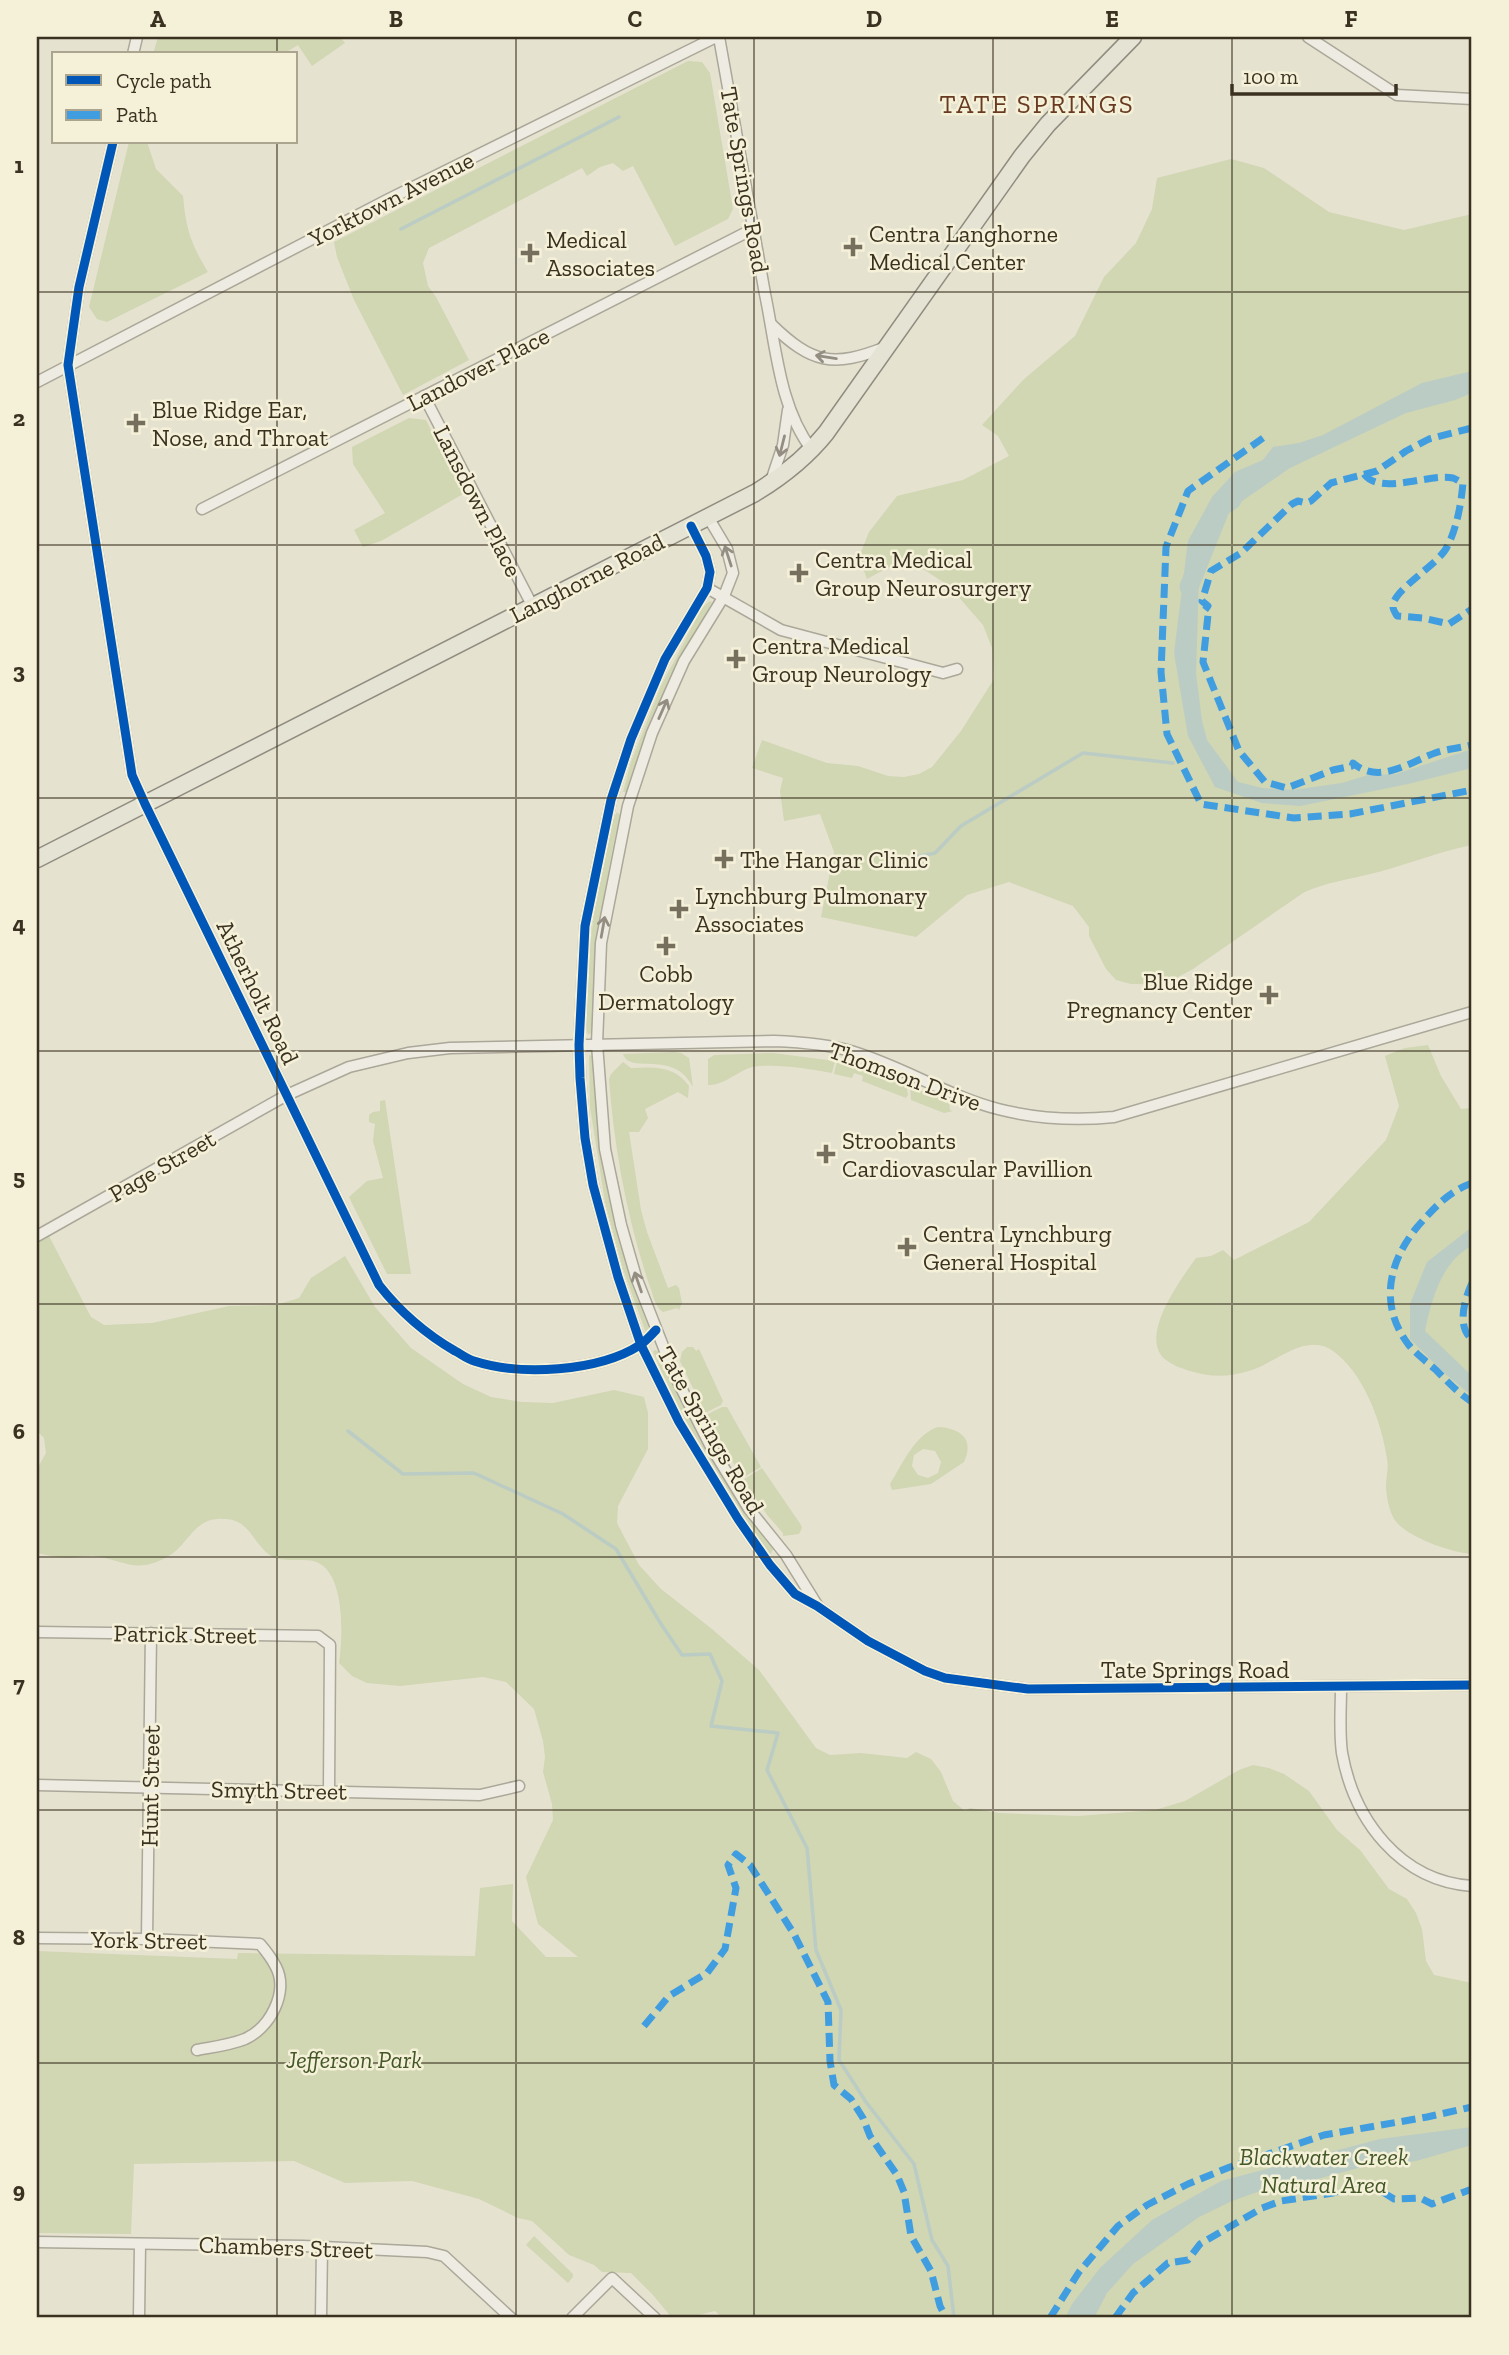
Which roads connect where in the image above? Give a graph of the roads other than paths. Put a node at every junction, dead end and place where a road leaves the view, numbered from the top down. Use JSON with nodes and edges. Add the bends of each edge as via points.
{"nodes":[{"id":1,"x":718,"y":37,"type":"edge"},
{"id":2,"x":1133,"y":37,"type":"edge"},
{"id":3,"x":1308,"y":37,"type":"edge"},
{"id":4,"x":1472,"y":99,"type":"edge"},
{"id":5,"x":113,"y":144,"type":"edge"},
{"id":6,"x":754,"y":229,"type":"junction"},
{"id":7,"x":771,"y":324,"type":"junction"},
{"id":8,"x":889,"y":345,"type":"junction"},
{"id":9,"x":68,"y":365,"type":"junction"},
{"id":10,"x":37,"y":382,"type":"edge"},
{"id":11,"x":424,"y":396,"type":"junction"},
{"id":12,"x":789,"y":406,"type":"junction"},
{"id":13,"x":812,"y":450,"type":"junction"},
{"id":14,"x":770,"y":484,"type":"junction"},
{"id":15,"x":202,"y":509,"type":"dead end"},
{"id":16,"x":708,"y":517,"type":"junction"},
{"id":17,"x":691,"y":526,"type":"junction"},
{"id":18,"x":707,"y":588,"type":"junction"},
{"id":19,"x":724,"y":596,"type":"junction"},
{"id":20,"x":532,"y":606,"type":"junction"},
{"id":21,"x":957,"y":669,"type":"dead end"},
{"id":22,"x":145,"y":804,"type":"junction"},
{"id":23,"x":37,"y":859,"type":"edge"},
{"id":24,"x":1472,"y":1012,"type":"edge"},
{"id":25,"x":597,"y":1044,"type":"junction"},
{"id":26,"x":579,"y":1045,"type":"junction"},
{"id":27,"x":287,"y":1096,"type":"junction"},
{"id":28,"x":37,"y":1236,"type":"edge"},
{"id":29,"x":656,"y":1330,"type":"junction"},
{"id":30,"x":641,"y":1345,"type":"junction"},
{"id":31,"x":662,"y":1346,"type":"junction"},
{"id":32,"x":817,"y":1606,"type":"junction"},
{"id":33,"x":37,"y":1632,"type":"edge"},
{"id":34,"x":151,"y":1633,"type":"junction"},
{"id":35,"x":1472,"y":1685,"type":"edge"},
{"id":36,"x":1340,"y":1687,"type":"junction"},
{"id":37,"x":37,"y":1784,"type":"edge"},
{"id":38,"x":519,"y":1786,"type":"dead end"},
{"id":39,"x":150,"y":1787,"type":"junction"},
{"id":40,"x":329,"y":1790,"type":"junction"},
{"id":41,"x":1472,"y":1886,"type":"edge"},
{"id":42,"x":37,"y":1938,"type":"edge"},
{"id":43,"x":147,"y":1939,"type":"junction"},
{"id":44,"x":197,"y":2050,"type":"dead end"},
{"id":45,"x":37,"y":2242,"type":"edge"},
{"id":46,"x":140,"y":2244,"type":"junction"},
{"id":47,"x":322,"y":2247,"type":"junction"},
{"id":48,"x":139,"y":2318,"type":"edge"},
{"id":49,"x":321,"y":2318,"type":"edge"},
{"id":50,"x":511,"y":2318,"type":"edge"},
{"id":51,"x":572,"y":2318,"type":"edge"},
{"id":52,"x":655,"y":2318,"type":"edge"}],
"edges":[{"from":1,"to":6,"type":"street","name":"Tate Springs Road"},
{"from":1,"to":9,"type":"street","name":"Yorktown Avenue","via":[[387,200]]},
{"from":2,"to":8,"type":"main road","name":"Langhorne Road","via":[[1031,146]]},
{"from":3,"to":4,"type":"street","via":[[1397,95]]},
{"from":5,"to":9,"type":"street","via":[[79,287]]},
{"from":6,"to":7,"type":"street","name":"Tate Springs Road"},
{"from":6,"to":11,"type":"street","name":"Landover Place"},
{"from":8,"to":7,"type":"street","one_way":true,"via":[[858,358],[831,359],[792,344]]},
{"from":7,"to":12,"type":"street","name":"Tate Springs Road"},
{"from":8,"to":13,"type":"main road","name":"Langhorne Road"},
{"from":9,"to":10,"type":"street","name":"Yorktown Avenue"},
{"from":9,"to":22,"type":"street","name":"Atherholt Road","via":[[132,775]]},
{"from":11,"to":15,"type":"street","name":"Landover Place"},
{"from":11,"to":20,"type":"street","name":"Lansdown Place"},
{"from":12,"to":13,"type":"street","name":"Tate Springs Road","via":[[800,435]]},
{"from":12,"to":14,"type":"street","name":"Tate Springs Road","one_way":true},
{"from":13,"to":14,"type":"main road","name":"Langhorne Road"},
{"from":14,"to":16,"type":"main road","name":"Langhorne Road"},
{"from":16,"to":17,"type":"main road","name":"Langhorne Road"},
{"from":19,"to":16,"type":"street","name":"Tate Springs Road","one_way":true,"via":[[733,573],[727,549]]},
{"from":17,"to":18,"type":"street","via":[[706,556]]},
{"from":17,"to":20,"type":"main road","name":"Langhorne Road"},
{"from":18,"to":19,"type":"street"},
{"from":18,"to":26,"type":"street","name":"Tate Springs Road","via":[[665,659],[611,800],[585,926]]},
{"from":19,"to":21,"type":"street","via":[[780,629],[943,673]]},
{"from":25,"to":19,"type":"street","name":"Tate Springs Road","one_way":true,"via":[[601,943],[628,806],[652,733],[684,661]]},
{"from":20,"to":22,"type":"main road","name":"Langhorne Road"},
{"from":22,"to":23,"type":"main road","name":"Langhorne Road"},
{"from":22,"to":27,"type":"street","name":"Atherholt Road"},
{"from":24,"to":25,"type":"street","name":"Thomson Drive","via":[[1114,1117],[1078,1120],[995,1108],[854,1052],[819,1045],[774,1041]]},
{"from":25,"to":26,"type":"street","name":"Thomson Drive"},
{"from":29,"to":25,"type":"street","name":"Tate Springs Road","one_way":true,"via":[[621,1225],[605,1149]]},
{"from":26,"to":27,"type":"street","name":"Thomson Drive","via":[[493,1045],[408,1053],[349,1067]]},
{"from":26,"to":30,"type":"street","name":"Tate Springs Road","via":[[593,1185]]},
{"from":27,"to":28,"type":"street","name":"Page Street"},
{"from":27,"to":30,"type":"street","name":"Atherholt Road","via":[[379,1285],[430,1337],[473,1361],[520,1370],[562,1369],[607,1359]]},
{"from":29,"to":30,"type":"street","name":"Atherholt Road"},
{"from":29,"to":31,"type":"street","name":"Tate Springs Road"},
{"from":30,"to":31,"type":"street","name":"Atherholt Road"},
{"from":30,"to":32,"type":"street","name":"Tate Springs Road","via":[[679,1422],[738,1519],[795,1594]]},
{"from":31,"to":32,"type":"street","name":"Tate Springs Road","via":[[710,1446]]},
{"from":32,"to":36,"type":"street","name":"Tate Springs Road","via":[[868,1642],[925,1671],[986,1685],[1028,1689]]},
{"from":33,"to":34,"type":"street","name":"Patrick Street"},
{"from":34,"to":39,"type":"street","name":"Hunt Street"},
{"from":34,"to":40,"type":"street","name":"Patrick Street","via":[[318,1636],[330,1645]]},
{"from":35,"to":36,"type":"street","name":"Tate Springs Road"},
{"from":36,"to":41,"type":"street","via":[[1342,1750],[1354,1797],[1365,1818],[1377,1836],[1413,1866],[1455,1885]]},
{"from":37,"to":39,"type":"street","name":"Smyth Street"},
{"from":38,"to":40,"type":"street","name":"Smyth Street","via":[[480,1795]]},
{"from":39,"to":40,"type":"street","name":"Smyth Street"},
{"from":39,"to":43,"type":"street","name":"Hunt Street"},
{"from":42,"to":43,"type":"street","name":"York Street"},
{"from":43,"to":44,"type":"street","name":"York Street","via":[[260,1944],[276,1966],[281,1993],[262,2028],[246,2039]]},
{"from":45,"to":46,"type":"street","name":"Chambers Street"},
{"from":46,"to":47,"type":"street","name":"Chambers Street"},
{"from":46,"to":48,"type":"street"},
{"from":47,"to":49,"type":"street"},
{"from":47,"to":50,"type":"street","name":"Chambers Street","via":[[444,2256]]},
{"from":51,"to":52,"type":"street","via":[[612,2278]]}]}
